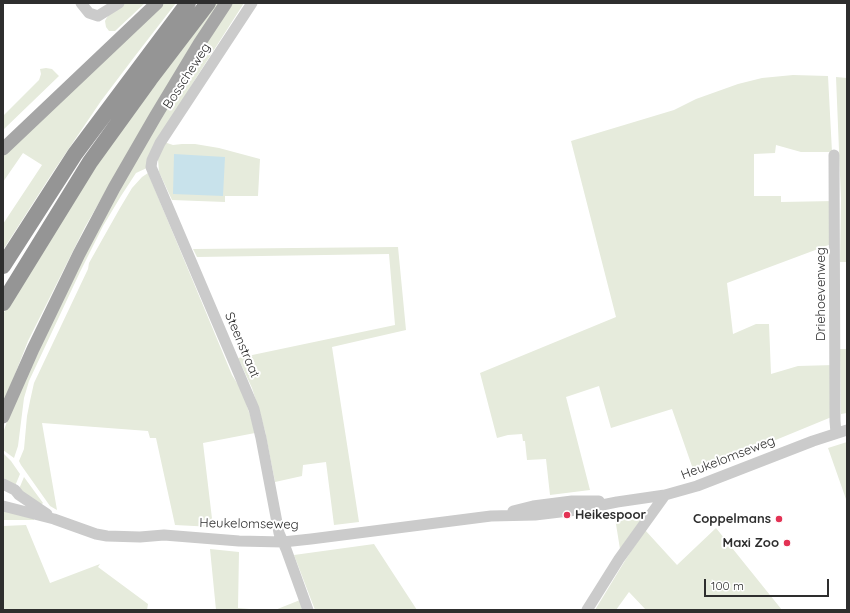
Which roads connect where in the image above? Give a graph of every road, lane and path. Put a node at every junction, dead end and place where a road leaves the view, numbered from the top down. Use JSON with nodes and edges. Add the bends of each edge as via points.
{"nodes":[{"id":1,"x":81,"y":3,"type":"edge"},
{"id":2,"x":119,"y":3,"type":"edge"},
{"id":3,"x":157,"y":3,"type":"edge"},
{"id":4,"x":188,"y":3,"type":"edge"},
{"id":5,"x":208,"y":3,"type":"edge"},
{"id":6,"x":226,"y":3,"type":"edge"},
{"id":7,"x":252,"y":3,"type":"edge"},
{"id":8,"x":3,"y":149,"type":"edge"},
{"id":9,"x":834,"y":155,"type":"dead end"},
{"id":10,"x":151,"y":167,"type":"joint"},
{"id":11,"x":3,"y":266,"type":"edge"},
{"id":12,"x":3,"y":302,"type":"edge"},
{"id":13,"x":3,"y":417,"type":"edge"},
{"id":14,"x":842,"y":431,"type":"edge"},
{"id":15,"x":3,"y":484,"type":"edge"},
{"id":16,"x":3,"y":489,"type":"edge"},
{"id":17,"x":19,"y":495,"type":"junction"},
{"id":18,"x":664,"y":495,"type":"junction"},
{"id":19,"x":3,"y":506,"type":"edge"},
{"id":20,"x":54,"y":519,"type":"junction"},
{"id":21,"x":282,"y":542,"type":"junction"},
{"id":22,"x":308,"y":610,"type":"edge"},
{"id":23,"x":587,"y":610,"type":"edge"}],
"edges":[{"from":1,"to":2,"type":"street","via":[[89,13],[98,16]]},
{"from":3,"to":8,"type":"main road"},
{"from":4,"to":11,"type":"highway","via":[[75,154]]},
{"from":5,"to":12,"type":"highway","via":[[90,162]]},
{"from":6,"to":13,"type":"main road","via":[[110,195],[36,342]]},
{"from":7,"to":10,"type":"street","name":"Bosscheweg","via":[[160,143]]},
{"from":9,"to":14,"type":"street","name":"Driehoevenweg","via":[[835,414]]},
{"from":10,"to":21,"type":"street","name":"Steenstraat","via":[[254,409]]},
{"from":14,"to":18,"type":"street","name":"Heukelomseweg","via":[[697,486]]},
{"from":15,"to":17,"type":"street","name":"Heukelomseweg"},
{"from":16,"to":17,"type":"street","name":"Heukelomseweg","via":[[13,495]]},
{"from":17,"to":20,"type":"street","name":"Heukelomseweg"},
{"from":18,"to":21,"type":"street","name":"Heukelomseweg","via":[[617,502],[572,501],[533,506],[491,516]]},
{"from":18,"to":23,"type":"street"},
{"from":19,"to":20,"type":"street","name":"Heukelomseweg"},
{"from":20,"to":21,"type":"street","name":"Heukelomseweg","via":[[107,536],[164,535]]},
{"from":21,"to":22,"type":"street","name":"Steenstraat"}]}
